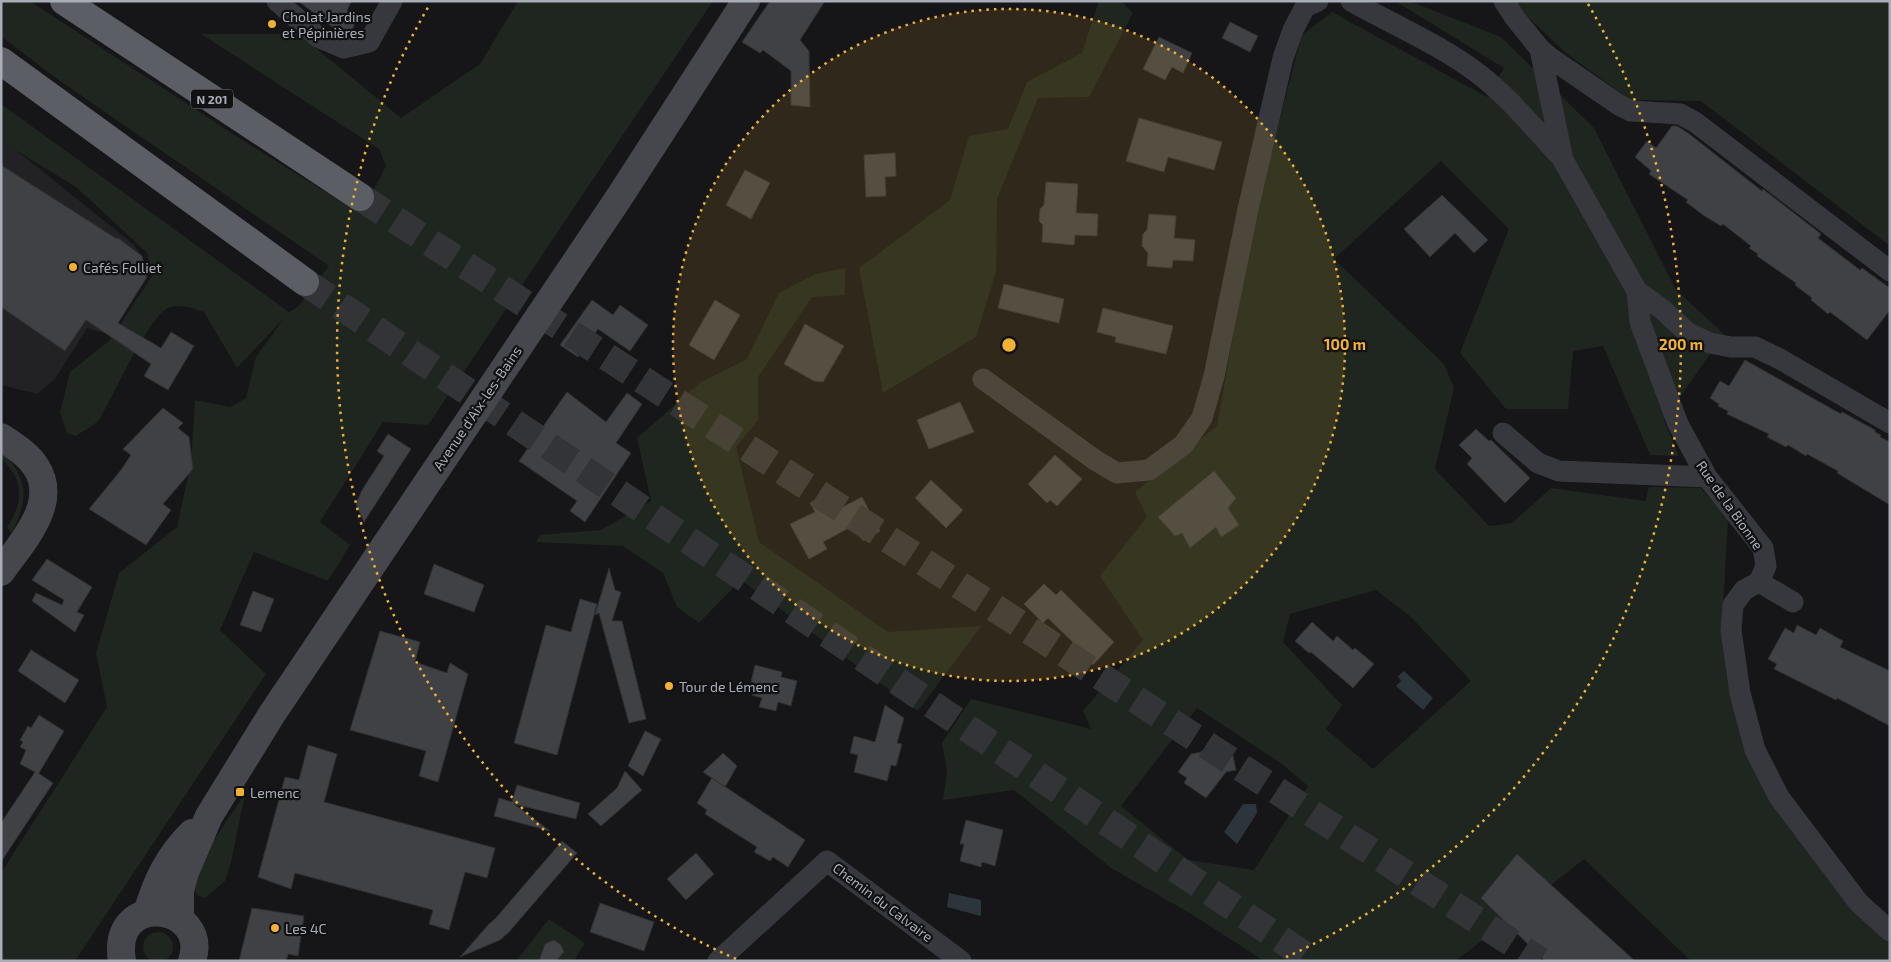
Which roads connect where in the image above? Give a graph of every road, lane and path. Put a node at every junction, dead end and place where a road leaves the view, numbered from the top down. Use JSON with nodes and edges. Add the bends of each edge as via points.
{"nodes":[{"id":1,"x":64,"y":1,"type":"edge"},
{"id":2,"x":278,"y":1,"type":"edge"},
{"id":3,"x":392,"y":1,"type":"edge"},
{"id":4,"x":746,"y":1,"type":"edge"},
{"id":5,"x":1318,"y":1,"type":"edge"},
{"id":6,"x":1351,"y":1,"type":"edge"},
{"id":7,"x":1504,"y":1,"type":"edge"},
{"id":8,"x":1540,"y":48,"type":"junction"},
{"id":9,"x":1,"y":61,"type":"edge"},
{"id":10,"x":1563,"y":160,"type":"junction"},
{"id":11,"x":360,"y":197,"type":"tunnel mouth"},
{"id":12,"x":1890,"y":271,"type":"edge"},
{"id":13,"x":305,"y":282,"type":"tunnel mouth"},
{"id":14,"x":1637,"y":291,"type":"junction"},
{"id":15,"x":983,"y":379,"type":"dead end"},
{"id":16,"x":1890,"y":423,"type":"edge"},
{"id":17,"x":1503,"y":433,"type":"dead end"},
{"id":18,"x":1,"y":437,"type":"edge"},
{"id":19,"x":1707,"y":477,"type":"junction"},
{"id":20,"x":1,"y":572,"type":"edge"},
{"id":21,"x":1759,"y":582,"type":"junction"},
{"id":22,"x":1793,"y":602,"type":"dead end"},
{"id":23,"x":209,"y":816,"type":"junction"},
{"id":24,"x":147,"y":913,"type":"junction"},
{"id":25,"x":180,"y":919,"type":"junction"},
{"id":26,"x":1890,"y":931,"type":"edge"},
{"id":27,"x":122,"y":961,"type":"edge"},
{"id":28,"x":192,"y":961,"type":"edge"},
{"id":29,"x":718,"y":961,"type":"edge"},
{"id":30,"x":961,"y":961,"type":"edge"}],
"edges":[{"from":1,"to":11,"type":"highway","number":"N 201"},
{"from":2,"to":3,"type":"street","via":[[318,37],[344,48],[369,42]]},
{"from":4,"to":23,"type":"main road","name":"Avenue d'Aix-les-Bains","via":[[620,196],[272,714]]},
{"from":5,"to":15,"type":"street","via":[[1305,7],[1283,58],[1214,376],[1202,418],[1183,445],[1149,470],[1117,473]]},
{"from":6,"to":10,"type":"street","via":[[1480,74]]},
{"from":7,"to":8,"type":"street","name":"Rue de la Bionne"},
{"from":8,"to":10,"type":"street","name":"Rue de la Bionne"},
{"from":8,"to":12,"type":"street","via":[[1619,106],[1631,111],[1680,114],[1695,122]]},
{"from":9,"to":13,"type":"highway"},
{"from":10,"to":14,"type":"street","name":"Rue de la Bionne"},
{"from":14,"to":16,"type":"street","via":[[1688,333],[1710,343],[1755,348],[1780,359]]},
{"from":14,"to":19,"type":"street","name":"Rue de la Bionne","via":[[1640,322],[1678,424]]},
{"from":17,"to":19,"type":"street","via":[[1538,463],[1559,471]]},
{"from":18,"to":20,"type":"main road","via":[[24,453],[37,468],[43,493],[40,510],[28,534]]},
{"from":19,"to":21,"type":"street","name":"Rue de la Bionne","via":[[1763,548],[1766,566]]},
{"from":21,"to":22,"type":"street"},
{"from":21,"to":26,"type":"street","via":[[1744,590],[1733,604],[1730,630],[1740,693],[1755,750],[1779,797],[1859,902]]},
{"from":23,"to":24,"type":"main road","name":"Avenue d'Aix-les-Bains","via":[[166,864]]},
{"from":23,"to":25,"type":"main road","name":"Avenue d'Aix-les-Bains","via":[[185,872],[180,890]]},
{"from":24,"to":25,"type":"main road","via":[[170,913]]},
{"from":24,"to":27,"type":"main road","via":[[139,916],[122,934],[119,948]]},
{"from":25,"to":28,"type":"main road","via":[[194,942]]},
{"from":29,"to":30,"type":"street","name":"Chemin du Calvaire","via":[[827,861]]}]}
